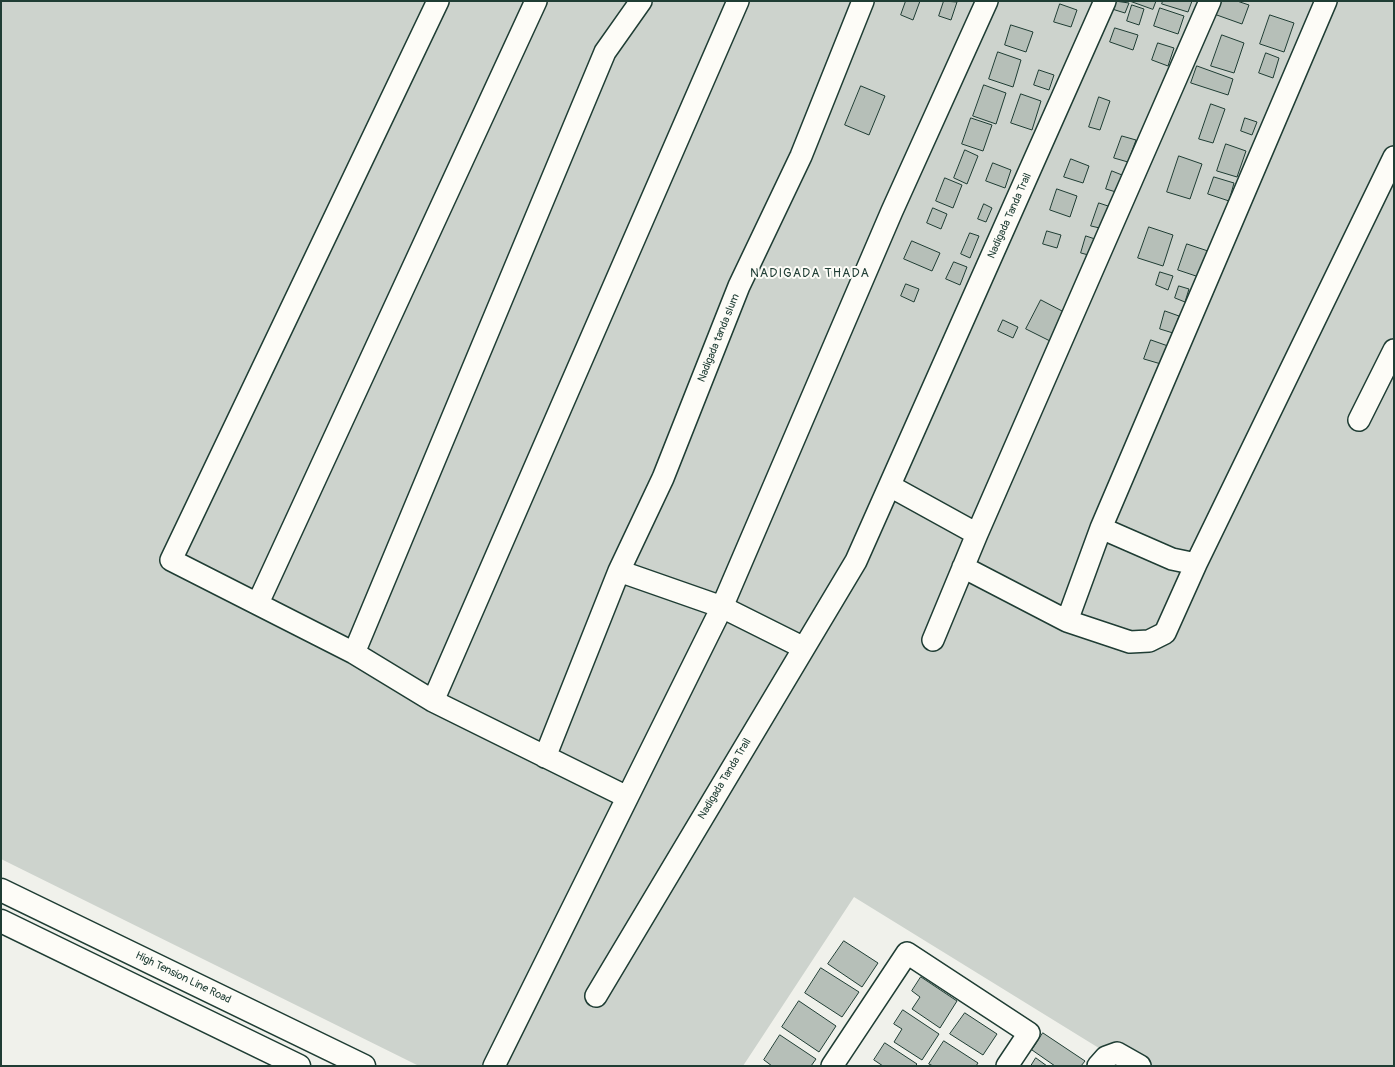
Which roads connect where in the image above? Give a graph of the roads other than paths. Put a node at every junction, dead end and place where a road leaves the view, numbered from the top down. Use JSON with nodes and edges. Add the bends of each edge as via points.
{"nodes":[{"id":1,"x":438,"y":1,"type":"edge"},
{"id":2,"x":536,"y":1,"type":"edge"},
{"id":3,"x":641,"y":1,"type":"edge"},
{"id":4,"x":738,"y":1,"type":"edge"},
{"id":5,"x":863,"y":1,"type":"edge"},
{"id":6,"x":987,"y":1,"type":"edge"},
{"id":7,"x":1105,"y":1,"type":"edge"},
{"id":8,"x":1210,"y":1,"type":"edge"},
{"id":9,"x":1326,"y":1,"type":"edge"},
{"id":10,"x":1394,"y":157,"type":"edge"},
{"id":11,"x":1394,"y":350,"type":"edge"},
{"id":12,"x":1358,"y":420,"type":"dead end"},
{"id":13,"x":890,"y":486,"type":"junction"},
{"id":14,"x":1100,"y":528,"type":"junction"},
{"id":15,"x":977,"y":534,"type":"junction"},
{"id":16,"x":1196,"y":564,"type":"junction"},
{"id":17,"x":963,"y":567,"type":"junction"},
{"id":18,"x":619,"y":571,"type":"junction"},
{"id":19,"x":258,"y":603,"type":"junction"},
{"id":20,"x":722,"y":607,"type":"junction"},
{"id":21,"x":1067,"y":621,"type":"junction"},
{"id":22,"x":933,"y":640,"type":"dead end"},
{"id":23,"x":804,"y":648,"type":"junction"},
{"id":24,"x":354,"y":653,"type":"junction"},
{"id":25,"x":433,"y":701,"type":"junction"},
{"id":26,"x":545,"y":757,"type":"junction"},
{"id":27,"x":627,"y":798,"type":"junction"},
{"id":28,"x":1,"y":890,"type":"edge"},
{"id":29,"x":1,"y":921,"type":"edge"},
{"id":30,"x":596,"y":996,"type":"dead end"},
{"id":31,"x":299,"y":1066,"type":"edge"},
{"id":32,"x":364,"y":1066,"type":"edge"},
{"id":33,"x":494,"y":1066,"type":"edge"},
{"id":34,"x":832,"y":1066,"type":"edge"},
{"id":35,"x":1007,"y":1066,"type":"edge"},
{"id":36,"x":1098,"y":1066,"type":"edge"},
{"id":37,"x":1140,"y":1066,"type":"edge"}],
"edges":[{"from":1,"to":19,"type":"street","via":[[172,560]]},
{"from":2,"to":19,"type":"street"},
{"from":3,"to":24,"type":"street","via":[[605,52]]},
{"from":4,"to":25,"type":"street"},
{"from":5,"to":18,"type":"street","name":"Nadigada tanda slum","via":[[802,156],[739,286],[663,478]]},
{"from":6,"to":20,"type":"street","via":[[892,211]]},
{"from":7,"to":13,"type":"street","name":"Nadigada Tanda Trail"},
{"from":8,"to":15,"type":"street"},
{"from":9,"to":14,"type":"street"},
{"from":10,"to":16,"type":"street"},
{"from":11,"to":12,"type":"street"},
{"from":13,"to":15,"type":"street"},
{"from":13,"to":23,"type":"street","name":"Nadigada Tanda Trail","via":[[856,561]]},
{"from":14,"to":16,"type":"street","via":[[1172,559]]},
{"from":14,"to":21,"type":"street"},
{"from":15,"to":17,"type":"street"},
{"from":16,"to":21,"type":"street","via":[[1165,633],[1149,641],[1130,642]]},
{"from":17,"to":21,"type":"street"},
{"from":17,"to":22,"type":"street"},
{"from":18,"to":20,"type":"street"},
{"from":18,"to":26,"type":"street","name":"Nadigada tanda slum"},
{"from":19,"to":24,"type":"street"},
{"from":20,"to":23,"type":"street"},
{"from":20,"to":27,"type":"street"},
{"from":23,"to":30,"type":"street","name":"Nadigada Tanda Trail"},
{"from":24,"to":25,"type":"street"},
{"from":25,"to":26,"type":"street"},
{"from":26,"to":27,"type":"street"},
{"from":27,"to":33,"type":"street"},
{"from":28,"to":32,"type":"main road","name":"High Tension Line Road"},
{"from":29,"to":31,"type":"main road"},
{"from":34,"to":35,"type":"street","via":[[907,953],[1029,1033]]},
{"from":36,"to":37,"type":"street","via":[[1106,1057],[1117,1053]]}]}
